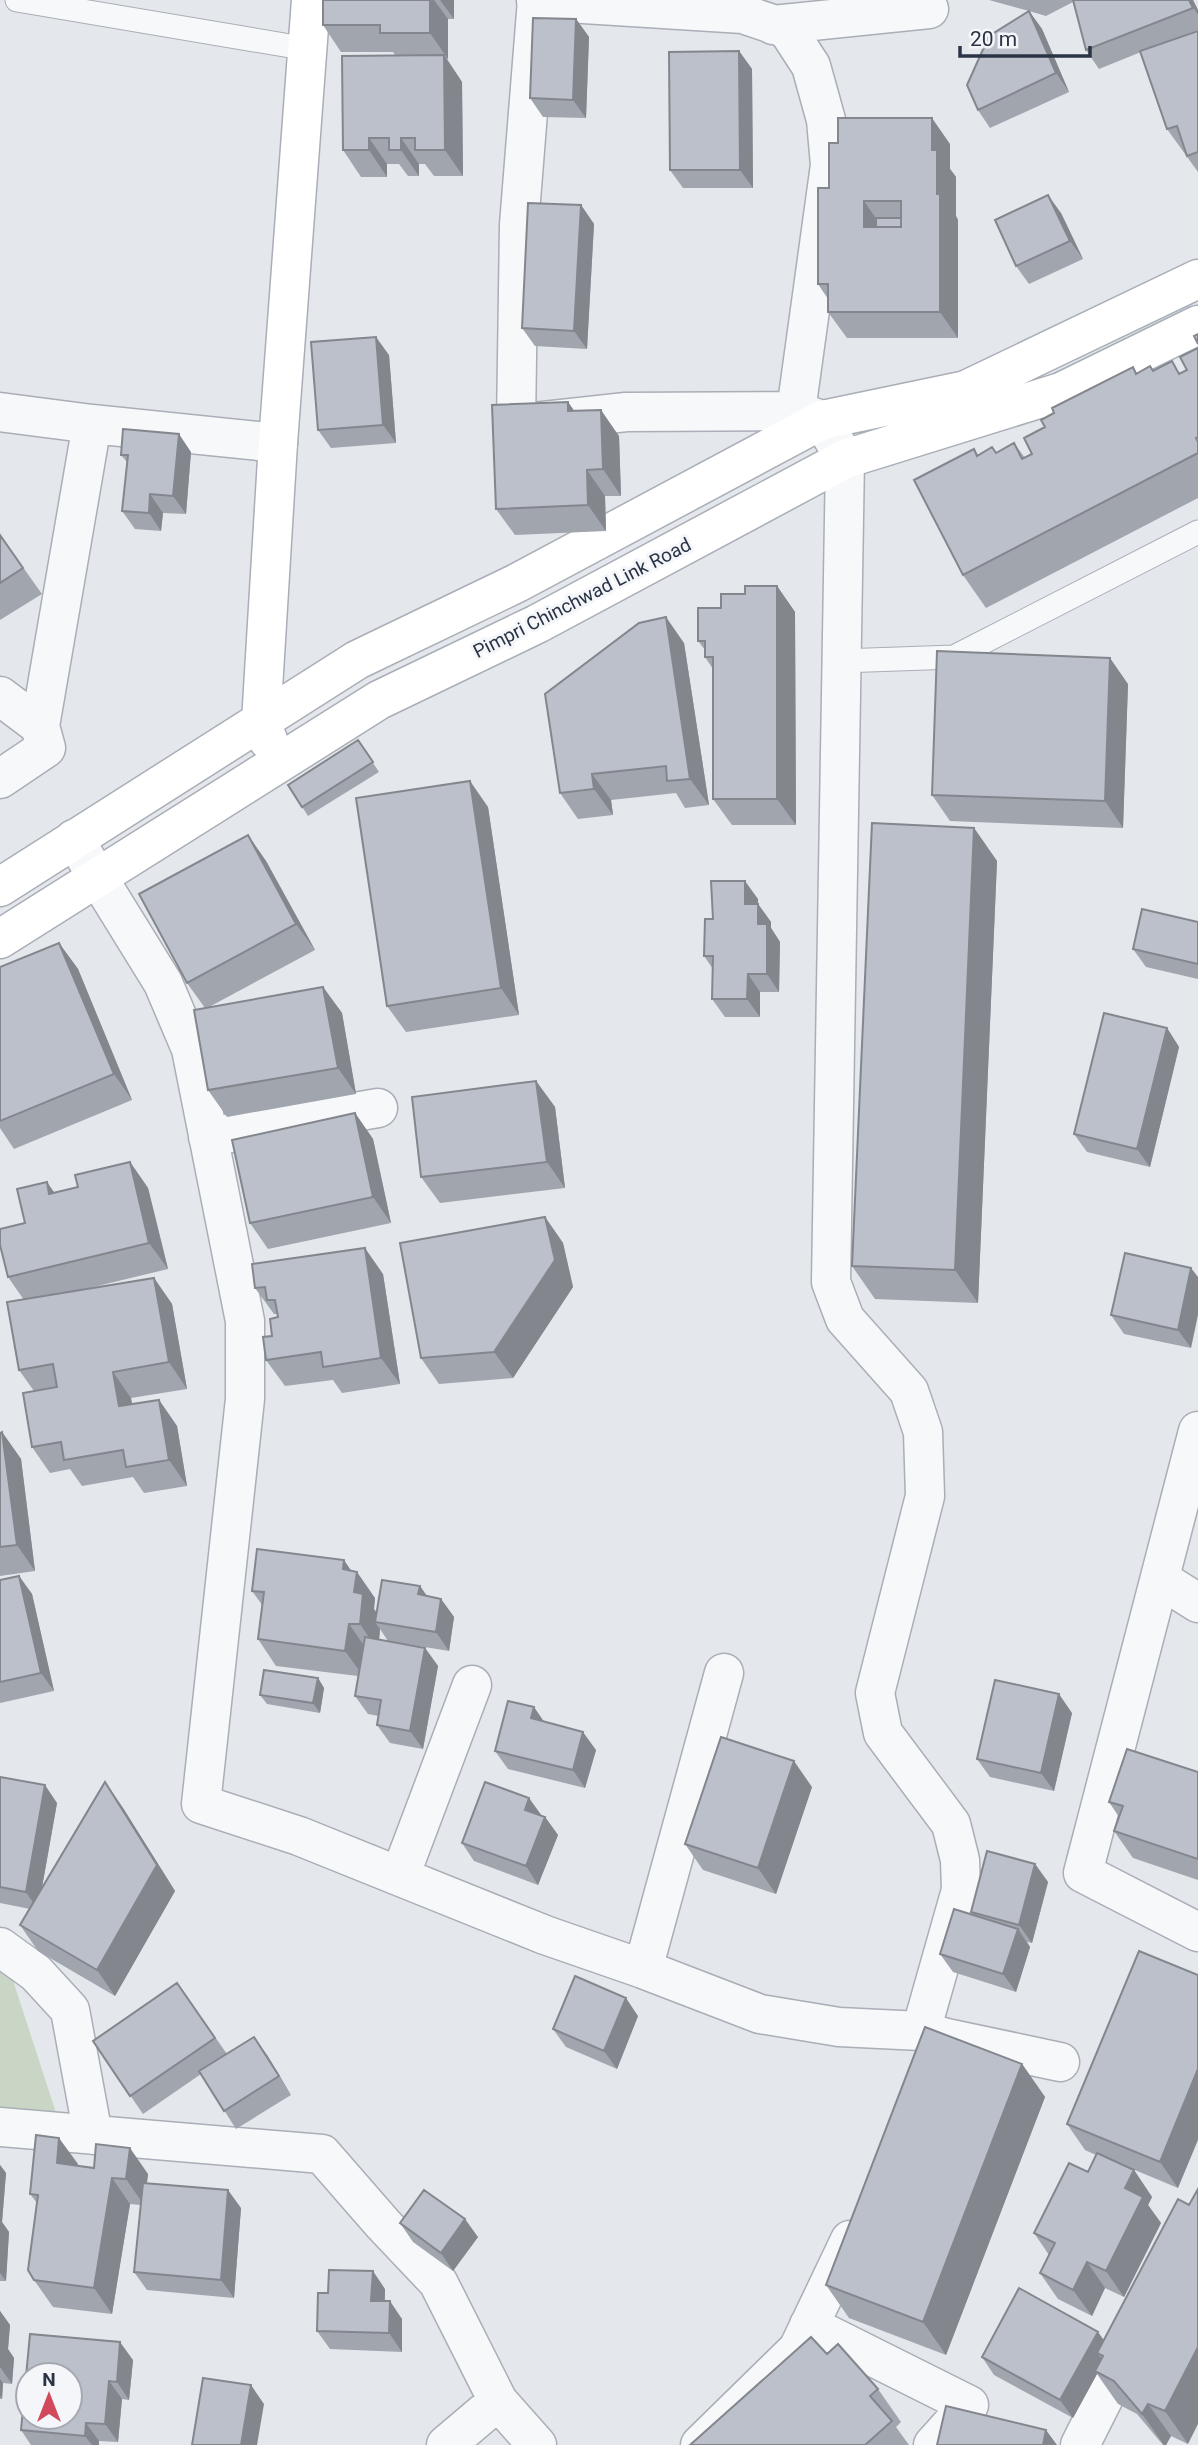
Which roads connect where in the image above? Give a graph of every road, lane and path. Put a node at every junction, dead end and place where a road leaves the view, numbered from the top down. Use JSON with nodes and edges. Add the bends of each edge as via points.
{"nodes":[{"id":1,"x":16,"y":0,"type":"edge"},
{"id":2,"x":312,"y":0,"type":"edge"},
{"id":3,"x":536,"y":0,"type":"edge"},
{"id":4,"x":929,"y":9,"type":"dead end"},
{"id":5,"x":773,"y":25,"type":"junction"},
{"id":6,"x":308,"y":49,"type":"junction"},
{"id":7,"x":1198,"y":279,"type":"edge"},
{"id":8,"x":1198,"y":325,"type":"edge"},
{"id":9,"x":0,"y":412,"type":"edge"},
{"id":10,"x":809,"y":416,"type":"junction"},
{"id":11,"x":92,"y":424,"type":"junction"},
{"id":12,"x":278,"y":443,"type":"junction"},
{"id":13,"x":845,"y":459,"type":"junction"},
{"id":14,"x":1198,"y":532,"type":"edge"},
{"id":15,"x":841,"y":661,"type":"junction"},
{"id":16,"x":0,"y":696,"type":"edge"},
{"id":17,"x":261,"y":722,"type":"junction"},
{"id":18,"x":40,"y":726,"type":"junction"},
{"id":19,"x":277,"y":765,"type":"junction"},
{"id":20,"x":0,"y":779,"type":"edge"},
{"id":21,"x":74,"y":839,"type":"junction"},
{"id":22,"x":97,"y":877,"type":"junction"},
{"id":23,"x":0,"y":887,"type":"edge"},
{"id":24,"x":0,"y":939,"type":"edge"},
{"id":25,"x":378,"y":1108,"type":"dead end"},
{"id":26,"x":208,"y":1137,"type":"junction"},
{"id":27,"x":1198,"y":1432,"type":"edge"},
{"id":28,"x":1160,"y":1579,"type":"junction"},
{"id":29,"x":1198,"y":1603,"type":"edge"},
{"id":30,"x":724,"y":1673,"type":"dead end"},
{"id":31,"x":472,"y":1685,"type":"dead end"},
{"id":32,"x":400,"y":1876,"type":"junction"},
{"id":33,"x":1198,"y":1932,"type":"edge"},
{"id":34,"x":0,"y":1947,"type":"edge"},
{"id":35,"x":643,"y":1969,"type":"junction"},
{"id":36,"x":934,"y":2035,"type":"junction"},
{"id":37,"x":1060,"y":2062,"type":"dead end"},
{"id":38,"x":930,"y":2074,"type":"edge"},
{"id":39,"x":0,"y":2127,"type":"edge"},
{"id":40,"x":93,"y":2135,"type":"junction"},
{"id":41,"x":867,"y":2204,"type":"edge"},
{"id":42,"x":1148,"y":2309,"type":"edge"},
{"id":43,"x":809,"y":2325,"type":"junction"},
{"id":44,"x":498,"y":2402,"type":"junction"},
{"id":45,"x":446,"y":2445,"type":"edge"},
{"id":46,"x":537,"y":2445,"type":"edge"},
{"id":47,"x":700,"y":2445,"type":"edge"},
{"id":48,"x":933,"y":2445,"type":"edge"},
{"id":49,"x":1080,"y":2445,"type":"edge"}],
"edges":[{"from":1,"to":6,"type":"lane"},
{"from":2,"to":6,"type":"main road"},
{"from":3,"to":5,"type":"street","via":[[743,14]]},
{"from":3,"to":10,"type":"street","via":[[519,225],[516,424],[626,412]]},
{"from":4,"to":5,"type":"street"},
{"from":5,"to":10,"type":"street","via":[[787,29],[811,66],[826,120],[830,165]]},
{"from":6,"to":12,"type":"main road"},
{"from":7,"to":10,"type":"main road","via":[[967,390]]},
{"from":8,"to":13,"type":"main road","name":"Pimpri Chinchwad Link Road","via":[[1061,392]]},
{"from":9,"to":11,"type":"street"},
{"from":10,"to":13,"type":"street"},
{"from":10,"to":17,"type":"main road","via":[[517,583],[357,660]]},
{"from":11,"to":12,"type":"street"},
{"from":11,"to":18,"type":"street"},
{"from":12,"to":17,"type":"main road"},
{"from":13,"to":15,"type":"street"},
{"from":13,"to":19,"type":"main road","name":"Pimpri Chinchwad Link Road","via":[[537,624],[379,700]]},
{"from":14,"to":15,"type":"lane","via":[[954,657]]},
{"from":15,"to":36,"type":"street","via":[[831,1282],[845,1319],[909,1391],[923,1432],[925,1496],[875,1693],[883,1733],[951,1824],[960,1860],[961,1890]]},
{"from":16,"to":18,"type":"street"},
{"from":17,"to":19,"type":"main road"},
{"from":17,"to":21,"type":"main road"},
{"from":18,"to":20,"type":"street","via":[[46,748]]},
{"from":19,"to":22,"type":"main road","name":"Pimpri Chinchwad Link Road"},
{"from":21,"to":22,"type":"street"},
{"from":21,"to":23,"type":"main road"},
{"from":22,"to":24,"type":"main road","name":"Pimpri Chinchwad Link Road"},
{"from":22,"to":26,"type":"street","via":[[167,994],[191,1049]]},
{"from":25,"to":26,"type":"street"},
{"from":26,"to":32,"type":"street","via":[[245,1321],[245,1399],[201,1804]]},
{"from":27,"to":28,"type":"street"},
{"from":28,"to":29,"type":"street"},
{"from":28,"to":33,"type":"street","via":[[1083,1873]]},
{"from":30,"to":35,"type":"street"},
{"from":31,"to":32,"type":"street"},
{"from":32,"to":35,"type":"street"},
{"from":34,"to":40,"type":"street","via":[[36,1973],[70,2010]]},
{"from":35,"to":36,"type":"street","via":[[760,2014]]},
{"from":36,"to":37,"type":"street"},
{"from":36,"to":38,"type":"street"},
{"from":39,"to":40,"type":"street"},
{"from":40,"to":44,"type":"street","via":[[322,2154],[438,2282]]},
{"from":41,"to":43,"type":"street"},
{"from":42,"to":49,"type":"street"},
{"from":43,"to":47,"type":"street","via":[[798,2349]]},
{"from":43,"to":48,"type":"street","via":[[968,2405]]},
{"from":44,"to":45,"type":"street"},
{"from":44,"to":46,"type":"street"}]}
